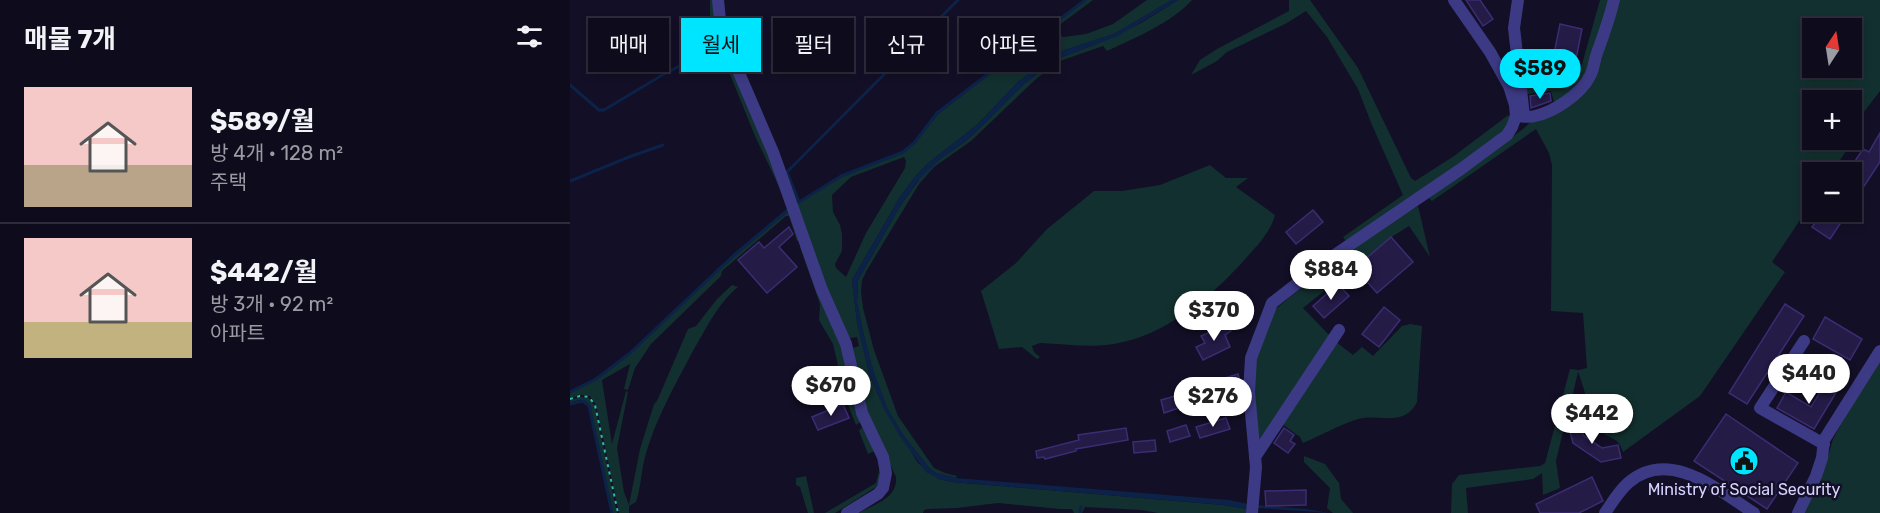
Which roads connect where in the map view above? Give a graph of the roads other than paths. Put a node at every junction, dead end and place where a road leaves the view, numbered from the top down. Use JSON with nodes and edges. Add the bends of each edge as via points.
{"nodes":[{"id":1,"x":718,"y":0,"type":"edge"},
{"id":2,"x":1454,"y":0,"type":"edge"},
{"id":3,"x":1518,"y":0,"type":"edge"},
{"id":4,"x":1614,"y":0,"type":"edge"},
{"id":5,"x":1520,"y":116,"type":"junction"},
{"id":6,"x":1339,"y":330,"type":"dead end"},
{"id":7,"x":1804,"y":341,"type":"dead end"},
{"id":8,"x":1880,"y":351,"type":"edge"},
{"id":9,"x":1824,"y":444,"type":"junction"},
{"id":10,"x":1255,"y":457,"type":"junction"},
{"id":11,"x":847,"y":513,"type":"edge"},
{"id":12,"x":1252,"y":513,"type":"edge"},
{"id":13,"x":1605,"y":513,"type":"edge"},
{"id":14,"x":1754,"y":513,"type":"edge"},
{"id":15,"x":1798,"y":513,"type":"edge"}],
"edges":[{"from":1,"to":11,"type":"street","via":[[727,45],[773,152],[822,290],[846,344],[862,413],[883,457],[886,473],[882,488]]},
{"from":2,"to":5,"type":"street","via":[[1490,52],[1514,95]]},
{"from":3,"to":5,"type":"street","via":[[1514,28]]},
{"from":4,"to":5,"type":"street","via":[[1587,80],[1564,104],[1533,117]]},
{"from":5,"to":10,"type":"street","via":[[1507,135],[1272,303],[1251,358],[1249,392]]},
{"from":6,"to":10,"type":"street"},
{"from":7,"to":9,"type":"street","via":[[1760,408]]},
{"from":8,"to":9,"type":"street"},
{"from":9,"to":15,"type":"street","via":[[1816,476]]},
{"from":10,"to":12,"type":"street"},
{"from":13,"to":14,"type":"street","via":[[1628,483],[1647,472],[1672,469],[1692,475]]}]}
